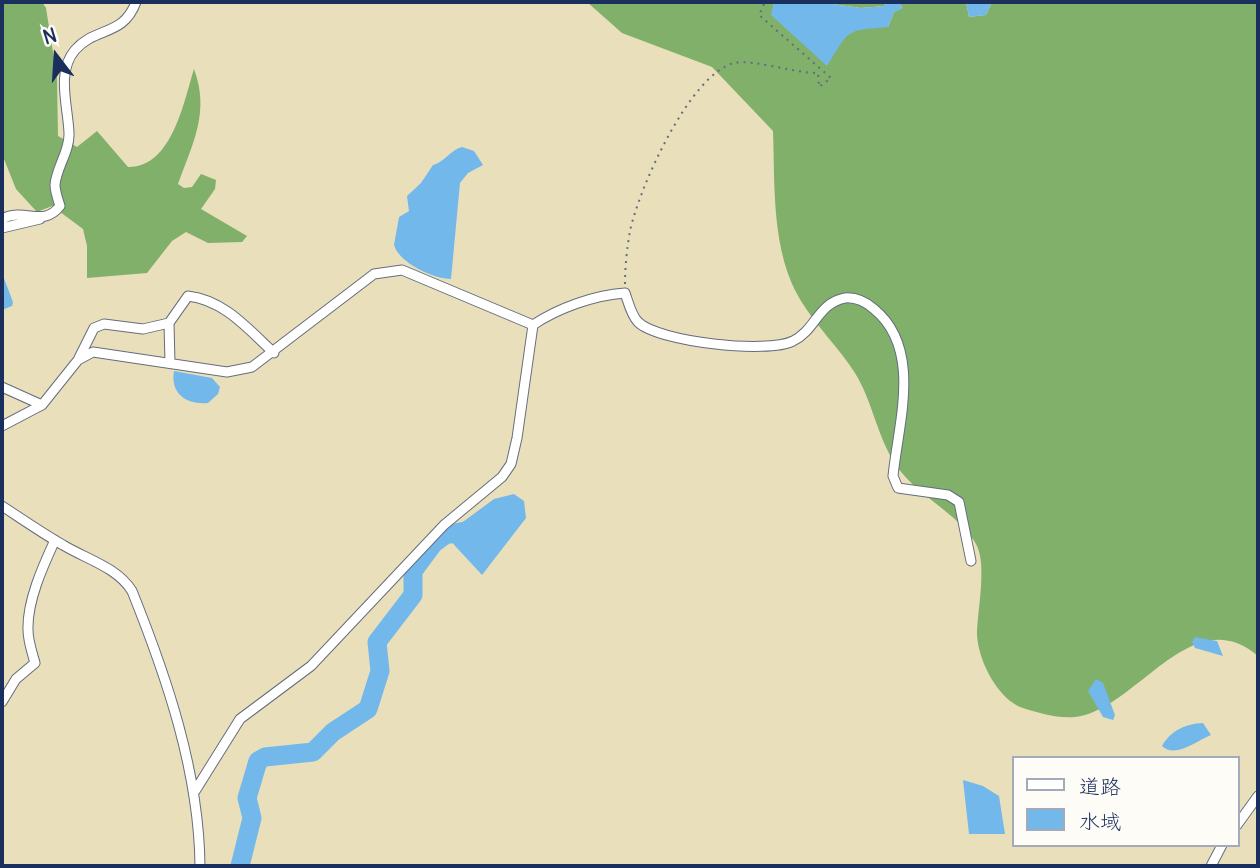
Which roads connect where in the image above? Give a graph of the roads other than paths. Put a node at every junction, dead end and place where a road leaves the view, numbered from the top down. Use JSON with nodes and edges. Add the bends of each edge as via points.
{"nodes":[{"id":1,"x":136,"y":2,"type":"edge"},
{"id":2,"x":41,"y":218,"type":"junction"},
{"id":3,"x":2,"y":219,"type":"edge"},
{"id":4,"x":2,"y":228,"type":"edge"},
{"id":5,"x":169,"y":323,"type":"junction"},
{"id":6,"x":533,"y":324,"type":"junction"},
{"id":7,"x":274,"y":353,"type":"junction"},
{"id":8,"x":78,"y":360,"type":"junction"},
{"id":9,"x":170,"y":363,"type":"junction"},
{"id":10,"x":2,"y":387,"type":"edge"},
{"id":11,"x":42,"y":405,"type":"junction"},
{"id":12,"x":2,"y":426,"type":"edge"},
{"id":13,"x":2,"y":506,"type":"edge"},
{"id":14,"x":55,"y":540,"type":"junction"},
{"id":15,"x":971,"y":561,"type":"dead end"},
{"id":16,"x":2,"y":702,"type":"edge"},
{"id":17,"x":195,"y":791,"type":"junction"},
{"id":18,"x":1258,"y":796,"type":"edge"},
{"id":19,"x":1239,"y":822,"type":"edge"},
{"id":20,"x":1221,"y":847,"type":"edge"},
{"id":21,"x":200,"y":866,"type":"edge"},
{"id":22,"x":1211,"y":866,"type":"edge"}],
"edges":[{"from":1,"to":2,"type":"street","via":[[122,26],[76,48],[66,64],[69,135],[55,184],[60,206]]},
{"from":2,"to":3,"type":"street","via":[[13,213]]},
{"from":2,"to":4,"type":"street"},
{"from":5,"to":7,"type":"street","via":[[188,296],[202,298],[235,316]]},
{"from":5,"to":8,"type":"street","via":[[143,329],[104,324],[94,328]]},
{"from":5,"to":9,"type":"street"},
{"from":6,"to":7,"type":"street","via":[[402,270],[374,274]]},
{"from":6,"to":15,"type":"street","via":[[612,293],[625,293],[636,321],[648,328],[703,341],[773,347],[795,341],[830,303],[848,298],[866,303],[883,316],[893,332],[903,364],[905,389],[893,476],[898,488],[948,495],[959,502]]},
{"from":6,"to":17,"type":"street","via":[[517,438],[511,464],[502,477],[444,525],[311,666],[240,719]]},
{"from":7,"to":9,"type":"street","via":[[252,367],[226,372]]},
{"from":8,"to":9,"type":"street","via":[[93,352]]},
{"from":8,"to":11,"type":"street"},
{"from":10,"to":11,"type":"street"},
{"from":11,"to":12,"type":"street"},
{"from":13,"to":14,"type":"street"},
{"from":14,"to":16,"type":"street","via":[[29,619],[27,632],[35,663],[16,679]]},
{"from":14,"to":17,"type":"street","via":[[113,572],[132,590],[162,671]]},
{"from":17,"to":21,"type":"street"},
{"from":18,"to":19,"type":"street"},
{"from":20,"to":22,"type":"street"}]}
